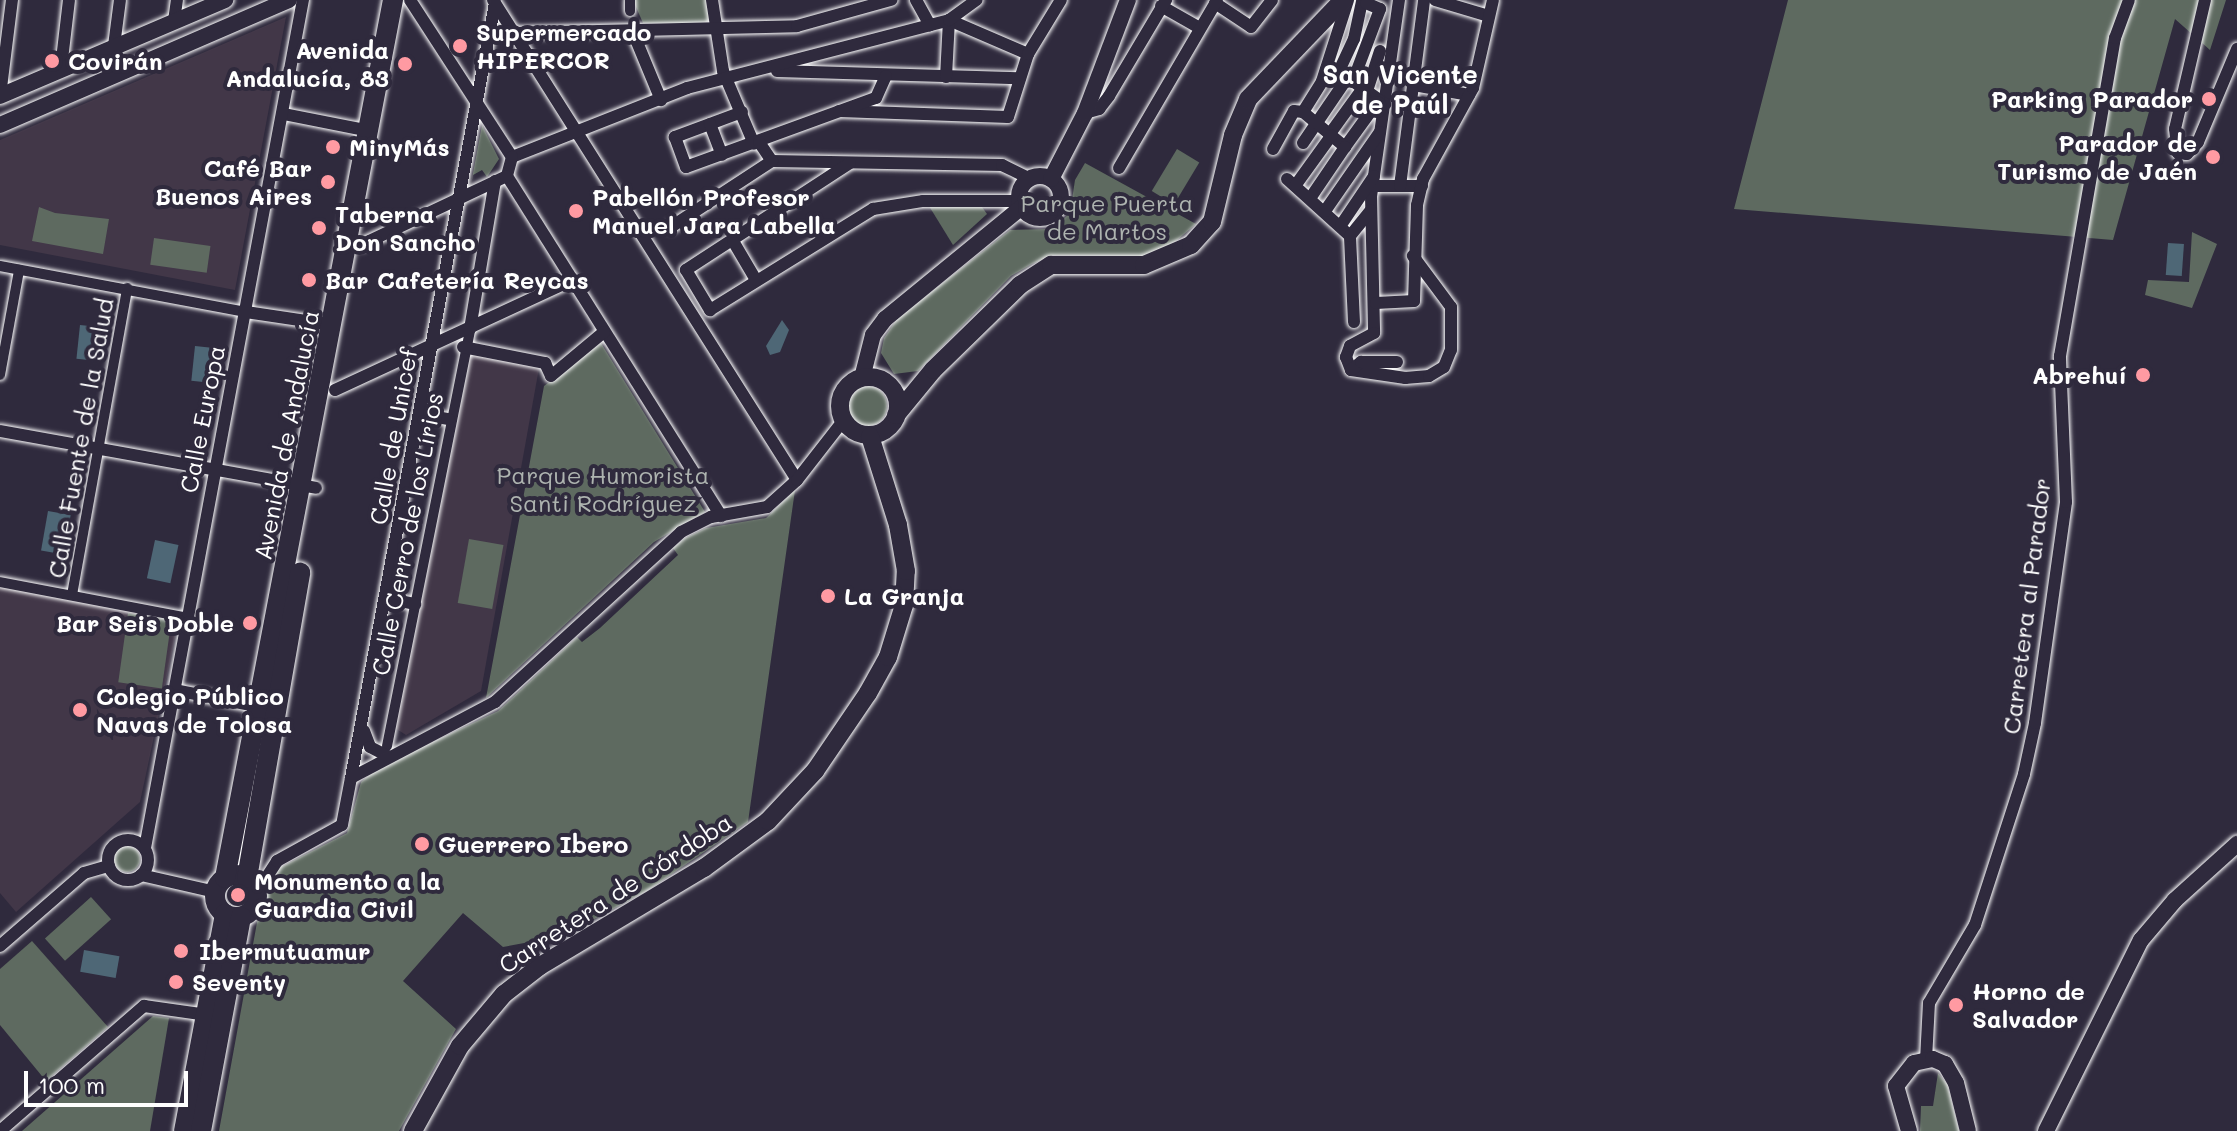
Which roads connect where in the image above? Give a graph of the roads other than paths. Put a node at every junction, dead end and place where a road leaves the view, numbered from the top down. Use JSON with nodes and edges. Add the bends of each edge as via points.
{"nodes":[{"id":1,"x":12,"y":0,"type":"edge"},
{"id":2,"x":69,"y":0,"type":"edge"},
{"id":3,"x":120,"y":0,"type":"edge"},
{"id":4,"x":177,"y":0,"type":"edge"},
{"id":5,"x":223,"y":0,"type":"edge"},
{"id":6,"x":289,"y":0,"type":"edge"},
{"id":7,"x":303,"y":0,"type":"edge"},
{"id":8,"x":712,"y":0,"type":"edge"},
{"id":9,"x":891,"y":0,"type":"edge"},
{"id":10,"x":916,"y":0,"type":"edge"},
{"id":11,"x":977,"y":0,"type":"edge"},
{"id":12,"x":1061,"y":0,"type":"edge"},
{"id":13,"x":1128,"y":0,"type":"edge"},
{"id":14,"x":1272,"y":0,"type":"edge"},
{"id":15,"x":1346,"y":0,"type":"edge"},
{"id":16,"x":1399,"y":0,"type":"edge"},
{"id":17,"x":1424,"y":0,"type":"edge"},
{"id":18,"x":1435,"y":0,"type":"edge"},
{"id":19,"x":1493,"y":0,"type":"edge"},
{"id":20,"x":2129,"y":0,"type":"edge"},
{"id":21,"x":2205,"y":0,"type":"edge"},
{"id":22,"x":399,"y":1,"type":"edge"},
{"id":23,"x":1216,"y":1,"type":"edge"},
{"id":24,"x":1364,"y":1,"type":"edge"},
{"id":25,"x":494,"y":2,"type":"edge"},
{"id":26,"x":1164,"y":3,"type":"edge"},
{"id":27,"x":1489,"y":16,"type":"junction"},
{"id":28,"x":949,"y":20,"type":"junction"},
{"id":29,"x":174,"y":21,"type":"junction"},
{"id":30,"x":930,"y":25,"type":"junction"},
{"id":31,"x":1198,"y":27,"type":"junction"},
{"id":32,"x":713,"y":29,"type":"junction"},
{"id":33,"x":632,"y":30,"type":"junction"},
{"id":34,"x":516,"y":33,"type":"junction"},
{"id":35,"x":114,"y":46,"type":"junction"},
{"id":36,"x":2237,"y":49,"type":"edge"},
{"id":37,"x":1380,"y":51,"type":"dead end"},
{"id":38,"x":1028,"y":54,"type":"junction"},
{"id":39,"x":61,"y":68,"type":"junction"},
{"id":40,"x":762,"y":71,"type":"junction"},
{"id":41,"x":886,"y":76,"type":"junction"},
{"id":42,"x":946,"y":77,"type":"junction"},
{"id":43,"x":729,"y":78,"type":"junction"},
{"id":44,"x":1018,"y":78,"type":"junction"},
{"id":45,"x":1349,"y":79,"type":"junction"},
{"id":46,"x":1414,"y":85,"type":"junction"},
{"id":47,"x":1469,"y":95,"type":"junction"},
{"id":48,"x":0,"y":96,"type":"edge"},
{"id":49,"x":661,"y":100,"type":"junction"},
{"id":50,"x":476,"y":102,"type":"junction"},
{"id":51,"x":1382,"y":102,"type":"junction"},
{"id":52,"x":839,"y":111,"type":"junction"},
{"id":53,"x":742,"y":112,"type":"junction"},
{"id":54,"x":1303,"y":112,"type":"junction"},
{"id":55,"x":1085,"y":113,"type":"junction"},
{"id":56,"x":284,"y":114,"type":"junction"},
{"id":57,"x":1313,"y":122,"type":"junction"},
{"id":58,"x":710,"y":124,"type":"junction"},
{"id":59,"x":0,"y":125,"type":"edge"},
{"id":60,"x":1382,"y":129,"type":"junction"},
{"id":61,"x":370,"y":131,"type":"junction"},
{"id":62,"x":578,"y":132,"type":"junction"},
{"id":63,"x":1330,"y":136,"type":"junction"},
{"id":64,"x":757,"y":143,"type":"junction"},
{"id":65,"x":1303,"y":143,"type":"dead end"},
{"id":66,"x":1273,"y":149,"type":"dead end"},
{"id":67,"x":1344,"y":150,"type":"junction"},
{"id":68,"x":722,"y":155,"type":"junction"},
{"id":69,"x":512,"y":157,"type":"junction"},
{"id":70,"x":772,"y":161,"type":"junction"},
{"id":71,"x":850,"y":163,"type":"junction"},
{"id":72,"x":1119,"y":168,"type":"dead end"},
{"id":73,"x":501,"y":179,"type":"junction"},
{"id":74,"x":1031,"y":179,"type":"junction"},
{"id":75,"x":1051,"y":179,"type":"junction"},
{"id":76,"x":1374,"y":181,"type":"junction"},
{"id":77,"x":1400,"y":186,"type":"junction"},
{"id":78,"x":1422,"y":186,"type":"junction"},
{"id":79,"x":1311,"y":197,"type":"junction"},
{"id":80,"x":457,"y":199,"type":"junction"},
{"id":81,"x":1021,"y":204,"type":"junction"},
{"id":82,"x":1371,"y":210,"type":"junction"},
{"id":83,"x":1325,"y":211,"type":"junction"},
{"id":84,"x":1341,"y":225,"type":"junction"},
{"id":85,"x":671,"y":227,"type":"dead end"},
{"id":86,"x":1350,"y":236,"type":"junction"},
{"id":87,"x":733,"y":241,"type":"junction"},
{"id":88,"x":361,"y":245,"type":"junction"},
{"id":89,"x":1413,"y":256,"type":"junction"},
{"id":90,"x":0,"y":266,"type":"edge"},
{"id":91,"x":19,"y":270,"type":"junction"},
{"id":92,"x":756,"y":280,"type":"junction"},
{"id":93,"x":570,"y":281,"type":"junction"},
{"id":94,"x":127,"y":288,"type":"junction"},
{"id":95,"x":1376,"y":303,"type":"junction"},
{"id":96,"x":246,"y":312,"type":"junction"},
{"id":97,"x":1354,"y":322,"type":"dead end"},
{"id":98,"x":333,"y":325,"type":"junction"},
{"id":99,"x":470,"y":329,"type":"junction"},
{"id":100,"x":604,"y":332,"type":"junction"},
{"id":101,"x":463,"y":347,"type":"junction"},
{"id":102,"x":430,"y":349,"type":"junction"},
{"id":103,"x":1397,"y":362,"type":"dead end"},
{"id":104,"x":1351,"y":370,"type":"junction"},
{"id":105,"x":0,"y":375,"type":"edge"},
{"id":106,"x":926,"y":376,"type":"junction"},
{"id":107,"x":862,"y":378,"type":"junction"},
{"id":108,"x":888,"y":384,"type":"junction"},
{"id":109,"x":335,"y":390,"type":"junction"},
{"id":110,"x":420,"y":414,"type":"junction"},
{"id":111,"x":896,"y":415,"type":"junction"},
{"id":112,"x":449,"y":419,"type":"junction"},
{"id":113,"x":843,"y":421,"type":"junction"},
{"id":114,"x":0,"y":431,"type":"edge"},
{"id":115,"x":870,"y":436,"type":"junction"},
{"id":116,"x":99,"y":448,"type":"junction"},
{"id":117,"x":213,"y":468,"type":"junction"},
{"id":118,"x":797,"y":480,"type":"junction"},
{"id":119,"x":310,"y":486,"type":"junction"},
{"id":120,"x":721,"y":516,"type":"junction"},
{"id":121,"x":0,"y":582,"type":"edge"},
{"id":122,"x":72,"y":595,"type":"junction"},
{"id":123,"x":386,"y":598,"type":"junction"},
{"id":124,"x":415,"y":604,"type":"junction"},
{"id":125,"x":189,"y":618,"type":"junction"},
{"id":126,"x":175,"y":690,"type":"junction"},
{"id":127,"x":261,"y":707,"type":"junction"},
{"id":128,"x":364,"y":724,"type":"junction"},
{"id":129,"x":388,"y":751,"type":"junction"},
{"id":130,"x":351,"y":778,"type":"junction"},
{"id":131,"x":2237,"y":844,"type":"edge"},
{"id":132,"x":145,"y":848,"type":"junction"},
{"id":133,"x":109,"y":866,"type":"junction"},
{"id":134,"x":141,"y":875,"type":"junction"},
{"id":135,"x":220,"y":885,"type":"junction"},
{"id":136,"x":252,"y":885,"type":"junction"},
{"id":137,"x":233,"y":916,"type":"junction"},
{"id":138,"x":0,"y":946,"type":"edge"},
{"id":139,"x":207,"y":1015,"type":"junction"},
{"id":140,"x":1926,"y":1060,"type":"junction"},
{"id":141,"x":0,"y":1131,"type":"edge"},
{"id":142,"x":184,"y":1131,"type":"edge"},
{"id":143,"x":201,"y":1131,"type":"edge"},
{"id":144,"x":413,"y":1131,"type":"edge"},
{"id":145,"x":1909,"y":1131,"type":"edge"},
{"id":146,"x":1968,"y":1131,"type":"edge"},
{"id":147,"x":2046,"y":1131,"type":"edge"}],
"edges":[{"from":1,"to":48,"type":"street"},
{"from":2,"to":39,"type":"street"},
{"from":3,"to":35,"type":"street"},
{"from":4,"to":29,"type":"street"},
{"from":5,"to":29,"type":"street"},
{"from":6,"to":59,"type":"street"},
{"from":7,"to":56,"type":"street","name":"Calle Europa"},
{"from":8,"to":32,"type":"street"},
{"from":9,"to":32,"type":"street","via":[[797,26]]},
{"from":10,"to":30,"type":"street"},
{"from":11,"to":28,"type":"street"},
{"from":12,"to":38,"type":"street"},
{"from":13,"to":55,"type":"street"},
{"from":14,"to":23,"type":"street","via":[[1251,27]]},
{"from":15,"to":45,"type":"street"},
{"from":15,"to":106,"type":"main road","via":[[1248,99],[1233,135],[1212,222],[1191,245],[1144,265],[1051,265],[1020,285]]},
{"from":16,"to":51,"type":"street"},
{"from":17,"to":46,"type":"street"},
{"from":18,"to":27,"type":"street"},
{"from":19,"to":27,"type":"street"},
{"from":20,"to":140,"type":"street","name":"Carretera al Parador","via":[[2115,38],[2060,356],[2066,502],[2035,723],[1975,925],[1929,1003]]},
{"from":21,"to":36,"type":"street","via":[[2175,129],[2178,153],[2190,152],[2198,142]]},
{"from":22,"to":50,"type":"street"},
{"from":22,"to":61,"type":"main road","name":"Avenida de Andalucía"},
{"from":22,"to":88,"type":"main road","name":"Avenida de Andalucía"},
{"from":23,"to":31,"type":"street"},
{"from":24,"to":45,"type":"street"},
{"from":25,"to":34,"type":"street"},
{"from":25,"to":50,"type":"street","name":"Calle de Unicef"},
{"from":26,"to":31,"type":"street"},
{"from":26,"to":55,"type":"street","via":[[1109,96],[1099,109]]},
{"from":27,"to":47,"type":"street"},
{"from":28,"to":30,"type":"street"},
{"from":28,"to":38,"type":"street"},
{"from":28,"to":42,"type":"street"},
{"from":29,"to":35,"type":"street"},
{"from":30,"to":40,"type":"street"},
{"from":31,"to":72,"type":"street"},
{"from":32,"to":33,"type":"street"},
{"from":32,"to":43,"type":"street"},
{"from":33,"to":34,"type":"street"},
{"from":33,"to":49,"type":"street"},
{"from":34,"to":62,"type":"street"},
{"from":35,"to":39,"type":"street"},
{"from":37,"to":45,"type":"street"},
{"from":38,"to":44,"type":"street"},
{"from":39,"to":48,"type":"street"},
{"from":40,"to":41,"type":"street"},
{"from":40,"to":43,"type":"street"},
{"from":41,"to":42,"type":"street"},
{"from":41,"to":52,"type":"street","via":[[876,98]]},
{"from":42,"to":44,"type":"street"},
{"from":43,"to":49,"type":"street"},
{"from":43,"to":53,"type":"street"},
{"from":44,"to":52,"type":"street","via":[[1008,117]]},
{"from":45,"to":51,"type":"street"},
{"from":45,"to":54,"type":"street"},
{"from":45,"to":57,"type":"street"},
{"from":45,"to":63,"type":"street"},
{"from":46,"to":47,"type":"street"},
{"from":46,"to":77,"type":"street"},
{"from":47,"to":78,"type":"street"},
{"from":49,"to":62,"type":"street"},
{"from":50,"to":69,"type":"street"},
{"from":50,"to":80,"type":"street","name":"Calle de Unicef"},
{"from":51,"to":60,"type":"street"},
{"from":51,"to":67,"type":"street"},
{"from":52,"to":64,"type":"street"},
{"from":53,"to":58,"type":"street"},
{"from":53,"to":64,"type":"street"},
{"from":54,"to":57,"type":"street"},
{"from":54,"to":66,"type":"street","via":[[1294,111]]},
{"from":55,"to":75,"type":"street"},
{"from":56,"to":61,"type":"street"},
{"from":56,"to":96,"type":"street","name":"Calle Europa"},
{"from":57,"to":63,"type":"street"},
{"from":57,"to":65,"type":"street"},
{"from":58,"to":68,"type":"street"},
{"from":58,"to":68,"type":"street","via":[[675,137],[686,167]]},
{"from":60,"to":76,"type":"street"},
{"from":60,"to":83,"type":"street"},
{"from":61,"to":98,"type":"main road","name":"Avenida de Andalucía"},
{"from":62,"to":69,"type":"street"},
{"from":62,"to":118,"type":"street"},
{"from":63,"to":67,"type":"street"},
{"from":63,"to":79,"type":"street","via":[[1291,182]]},
{"from":64,"to":68,"type":"street"},
{"from":64,"to":70,"type":"street"},
{"from":67,"to":79,"type":"street"},
{"from":69,"to":73,"type":"street"},
{"from":70,"to":71,"type":"street"},
{"from":70,"to":85,"type":"street"},
{"from":71,"to":74,"type":"street","via":[[1002,165]]},
{"from":71,"to":87,"type":"street"},
{"from":73,"to":80,"type":"street"},
{"from":73,"to":93,"type":"street"},
{"from":73,"to":99,"type":"street"},
{"from":74,"to":75,"type":"street"},
{"from":74,"to":81,"type":"street","via":[[1021,189]]},
{"from":75,"to":81,"type":"street","via":[[1061,196],[1053,214],[1039,218]]},
{"from":76,"to":77,"type":"street"},
{"from":76,"to":82,"type":"street"},
{"from":76,"to":84,"type":"street"},
{"from":77,"to":78,"type":"street"},
{"from":78,"to":89,"type":"street"},
{"from":79,"to":83,"type":"street"},
{"from":80,"to":88,"type":"street"},
{"from":80,"to":102,"type":"street","name":"Calle de Unicef"},
{"from":81,"to":92,"type":"street","via":[[923,201],[873,209]]},
{"from":81,"to":107,"type":"street","via":[[885,319],[873,335]]},
{"from":82,"to":86,"type":"street"},
{"from":82,"to":95,"type":"street"},
{"from":83,"to":84,"type":"street"},
{"from":84,"to":86,"type":"street"},
{"from":86,"to":97,"type":"street"},
{"from":87,"to":92,"type":"street"},
{"from":87,"to":92,"type":"street","via":[[686,270],[710,310]]},
{"from":88,"to":109,"type":"main road","name":"Avenida de Andalucía"},
{"from":89,"to":95,"type":"street","via":[[1414,301]]},
{"from":89,"to":104,"type":"street","via":[[1451,307],[1451,350],[1444,367],[1429,376],[1405,378]]},
{"from":90,"to":91,"type":"street"},
{"from":91,"to":94,"type":"street"},
{"from":91,"to":105,"type":"street"},
{"from":93,"to":99,"type":"street"},
{"from":93,"to":100,"type":"street"},
{"from":94,"to":96,"type":"street"},
{"from":94,"to":116,"type":"street","name":"Calle Fuente de la Salud"},
{"from":95,"to":104,"type":"street","via":[[1374,333],[1350,346],[1346,357]]},
{"from":96,"to":98,"type":"street"},
{"from":96,"to":117,"type":"street","name":"Calle Europa"},
{"from":98,"to":119,"type":"main road","name":"Avenida de Andalucía"},
{"from":99,"to":101,"type":"street","name":"Calle Cerro de los Lírios"},
{"from":99,"to":102,"type":"street"},
{"from":100,"to":101,"type":"street","via":[[551,376],[545,363]]},
{"from":100,"to":120,"type":"street"},
{"from":101,"to":112,"type":"street","name":"Calle Cerro de los Lírios"},
{"from":102,"to":109,"type":"street"},
{"from":102,"to":110,"type":"street","name":"Calle de Unicef"},
{"from":103,"to":104,"type":"street","via":[[1361,362]]},
{"from":106,"to":108,"type":"main road"},
{"from":106,"to":111,"type":"main road"},
{"from":107,"to":108,"type":"main road"},
{"from":107,"to":113,"type":"main road","via":[[842,395]]},
{"from":108,"to":111,"type":"main road","via":[[897,398]]},
{"from":109,"to":119,"type":"main road","name":"Avenida de Andalucía"},
{"from":110,"to":112,"type":"street"},
{"from":110,"to":123,"type":"street","name":"Calle de Unicef"},
{"from":111,"to":115,"type":"main road","via":[[887,430]]},
{"from":112,"to":124,"type":"street","name":"Calle Cerro de los Lírios"},
{"from":113,"to":115,"type":"main road"},
{"from":113,"to":118,"type":"street"},
{"from":114,"to":116,"type":"street"},
{"from":115,"to":144,"type":"main road","name":"Carretera de Córdoba","via":[[906,571],[904,605],[888,657],[868,693],[815,771],[768,821],[704,868],[541,965],[504,994],[460,1046]]},
{"from":116,"to":117,"type":"street"},
{"from":116,"to":122,"type":"street","name":"Calle Fuente de la Salud"},
{"from":117,"to":119,"type":"street"},
{"from":117,"to":125,"type":"street","name":"Calle Europa"},
{"from":118,"to":120,"type":"street","via":[[756,513]]},
{"from":119,"to":127,"type":"main road","name":"Avenida de Andalucía"},
{"from":119,"to":136,"type":"main road","name":"Avenida de Andalucía"},
{"from":120,"to":129,"type":"street","via":[[681,532],[495,702]]},
{"from":121,"to":122,"type":"street"},
{"from":122,"to":125,"type":"street"},
{"from":123,"to":124,"type":"street"},
{"from":123,"to":128,"type":"street","name":"Calle de Unicef"},
{"from":124,"to":129,"type":"street","name":"Calle Cerro de los Lírios"},
{"from":125,"to":126,"type":"street","name":"Calle Europa"},
{"from":126,"to":127,"type":"street"},
{"from":126,"to":132,"type":"street","name":"Calle Europa"},
{"from":127,"to":135,"type":"main road","name":"Avenida de Andalucía"},
{"from":128,"to":129,"type":"street","via":[[370,747]]},
{"from":128,"to":130,"type":"street","name":"Calle de Unicef"},
{"from":129,"to":130,"type":"street"},
{"from":130,"to":136,"type":"street","name":"Calle de Unicef","via":[[342,825],[277,861]]},
{"from":131,"to":147,"type":"street","via":[[2175,900],[2141,940]]},
{"from":132,"to":133,"type":"street","via":[[135,840],[117,843]]},
{"from":132,"to":134,"type":"street","via":[[149,859]]},
{"from":133,"to":134,"type":"street","via":[[123,879]]},
{"from":133,"to":138,"type":"street","via":[[84,873]]},
{"from":134,"to":135,"type":"street"},
{"from":135,"to":136,"type":"main road"},
{"from":135,"to":137,"type":"main road"},
{"from":136,"to":137,"type":"main road","via":[[252,910]]},
{"from":137,"to":139,"type":"main road"},
{"from":137,"to":143,"type":"main road"},
{"from":139,"to":141,"type":"street","via":[[144,1006]]},
{"from":139,"to":142,"type":"main road"},
{"from":140,"to":145,"type":"street","via":[[1904,1071],[1896,1086]]},
{"from":140,"to":146,"type":"street","via":[[1941,1061],[1950,1072]]}]}
